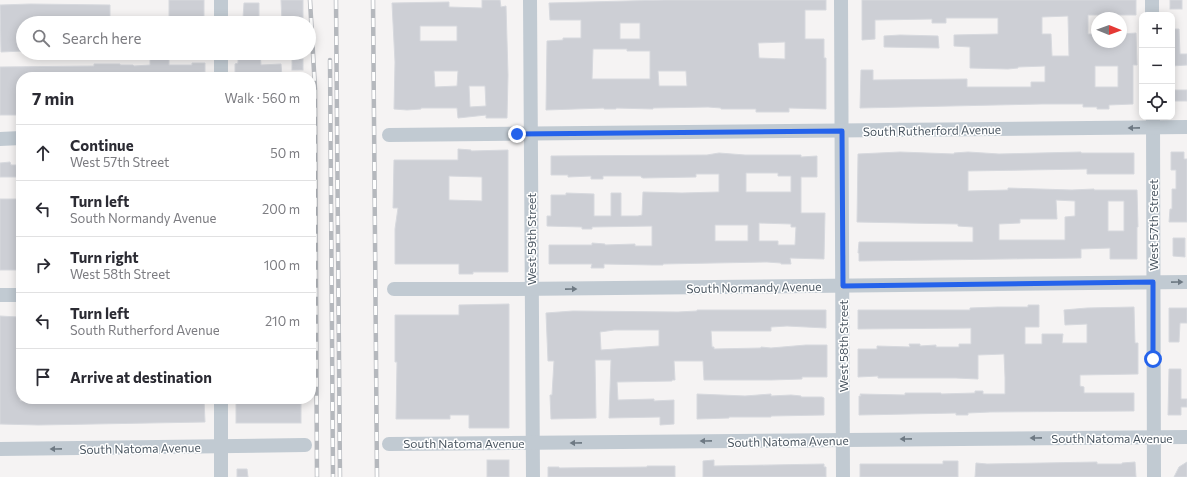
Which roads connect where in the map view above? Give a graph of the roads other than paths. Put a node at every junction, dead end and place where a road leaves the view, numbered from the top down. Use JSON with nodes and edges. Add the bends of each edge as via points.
{"nodes":[{"id":1,"x":221,"y":0,"type":"edge"},
{"id":2,"x":530,"y":0,"type":"edge"},
{"id":3,"x":841,"y":0,"type":"edge"},
{"id":4,"x":1152,"y":0,"type":"edge"},
{"id":5,"x":1152,"y":12,"type":"edge"},
{"id":6,"x":221,"y":16,"type":"edge"},
{"id":7,"x":221,"y":60,"type":"edge"},
{"id":8,"x":221,"y":72,"type":"edge"},
{"id":9,"x":1152,"y":122,"type":"edge"},
{"id":10,"x":1187,"y":128,"type":"edge"},
{"id":11,"x":842,"y":131,"type":"junction"},
{"id":12,"x":531,"y":134,"type":"junction"},
{"id":13,"x":389,"y":135,"type":"dead end"},
{"id":14,"x":0,"y":138,"type":"edge"},
{"id":15,"x":16,"y":138,"type":"edge"},
{"id":16,"x":1153,"y":282,"type":"junction"},
{"id":17,"x":1187,"y":282,"type":"edge"},
{"id":18,"x":843,"y":286,"type":"junction"},
{"id":19,"x":394,"y":289,"type":"dead end"},
{"id":20,"x":532,"y":289,"type":"junction"},
{"id":21,"x":0,"y":295,"type":"edge"},
{"id":22,"x":16,"y":295,"type":"edge"},
{"id":23,"x":221,"y":404,"type":"edge"},
{"id":24,"x":1154,"y":437,"type":"junction"},
{"id":25,"x":1187,"y":437,"type":"edge"},
{"id":26,"x":843,"y":440,"type":"junction"},
{"id":27,"x":533,"y":443,"type":"junction"},
{"id":28,"x":389,"y":444,"type":"dead end"},
{"id":29,"x":221,"y":446,"type":"junction"},
{"id":30,"x":305,"y":446,"type":"dead end"},
{"id":31,"x":0,"y":450,"type":"edge"},
{"id":32,"x":221,"y":477,"type":"edge"},
{"id":33,"x":533,"y":477,"type":"edge"},
{"id":34,"x":843,"y":477,"type":"edge"},
{"id":35,"x":1154,"y":477,"type":"edge"}],
"edges":[{"from":1,"to":6,"type":"street"},
{"from":2,"to":12,"type":"street","name":"West 59th Street"},
{"from":3,"to":11,"type":"street","name":"West 58th Street"},
{"from":4,"to":5,"type":"street"},
{"from":7,"to":8,"type":"street"},
{"from":9,"to":10,"type":"street","name":"South Rutherford Avenue"},
{"from":9,"to":11,"type":"street","name":"South Rutherford Avenue","one_way":true},
{"from":9,"to":16,"type":"street","name":"West 57th Street"},
{"from":11,"to":12,"type":"street","name":"South Rutherford Avenue"},
{"from":11,"to":18,"type":"street","name":"West 58th Street"},
{"from":12,"to":13,"type":"street","name":"South Rutherford Avenue"},
{"from":12,"to":20,"type":"street","name":"West 59th Street"},
{"from":14,"to":15,"type":"street"},
{"from":16,"to":17,"type":"street","name":"South Normandy Avenue","one_way":true},
{"from":16,"to":18,"type":"street","name":"South Normandy Avenue"},
{"from":16,"to":24,"type":"street","name":"West 57th Street"},
{"from":20,"to":18,"type":"street","name":"South Normandy Avenue","one_way":true},
{"from":18,"to":26,"type":"street","name":"West 58th Street"},
{"from":19,"to":20,"type":"street","name":"South Normandy Avenue"},
{"from":20,"to":27,"type":"street","name":"West 59th Street"},
{"from":21,"to":22,"type":"street"},
{"from":23,"to":29,"type":"street"},
{"from":24,"to":25,"type":"street","name":"South Natoma Avenue"},
{"from":24,"to":26,"type":"street","name":"South Natoma Avenue","one_way":true},
{"from":24,"to":35,"type":"street","name":"West 57th Street"},
{"from":26,"to":27,"type":"street","name":"South Natoma Avenue","one_way":true},
{"from":26,"to":34,"type":"street","name":"West 58th Street"},
{"from":27,"to":28,"type":"street","name":"South Natoma Avenue"},
{"from":27,"to":33,"type":"street","name":"West 59th Street"},
{"from":29,"to":30,"type":"street","name":"South Natoma Avenue"},
{"from":29,"to":31,"type":"street","name":"South Natoma Avenue","one_way":true},
{"from":29,"to":32,"type":"street"}]}
